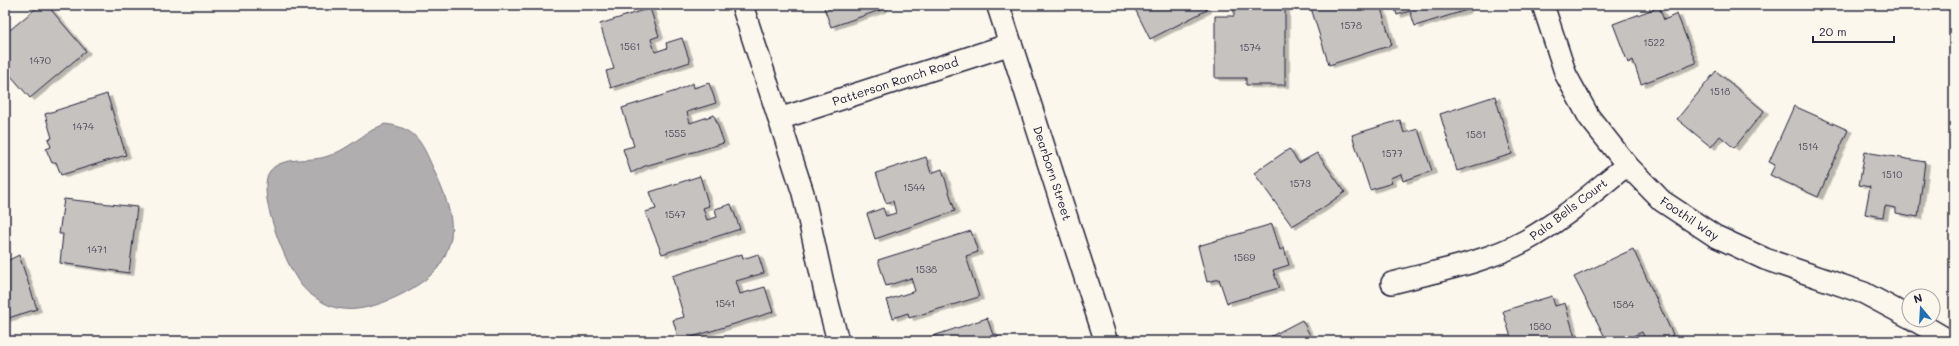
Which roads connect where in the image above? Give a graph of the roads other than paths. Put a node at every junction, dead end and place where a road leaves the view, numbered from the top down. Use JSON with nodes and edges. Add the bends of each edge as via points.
{"nodes":[{"id":1,"x":742,"y":5,"type":"edge"},
{"id":2,"x":998,"y":5,"type":"edge"},
{"id":3,"x":1543,"y":5,"type":"edge"},
{"id":4,"x":1011,"y":44,"type":"junction"},
{"id":5,"x":779,"y":119,"type":"junction"},
{"id":6,"x":1627,"y":165,"type":"junction"},
{"id":7,"x":1392,"y":283,"type":"dead end"},
{"id":8,"x":1901,"y":314,"type":"edge"},
{"id":9,"x":1928,"y":328,"type":"edge"},
{"id":10,"x":838,"y":341,"type":"edge"},
{"id":11,"x":1106,"y":341,"type":"edge"},
{"id":12,"x":1950,"y":341,"type":"edge"}],
"edges":[{"from":1,"to":5,"type":"street"},
{"from":2,"to":4,"type":"street","name":"Dearborn Street"},
{"from":3,"to":6,"type":"street","name":"Foothil Way","via":[[1566,75],[1589,117]]},
{"from":4,"to":5,"type":"street","name":"Patterson Ranch Road"},
{"from":4,"to":11,"type":"street","name":"Dearborn Street"},
{"from":5,"to":10,"type":"street","via":[[803,193]]},
{"from":6,"to":7,"type":"street","name":"Pala Bells Court","via":[[1550,226],[1525,241],[1493,256]]},
{"from":6,"to":8,"type":"street","name":"Foothil Way","via":[[1662,201],[1716,236],[1765,259],[1864,293]]},
{"from":9,"to":12,"type":"street"}]}
